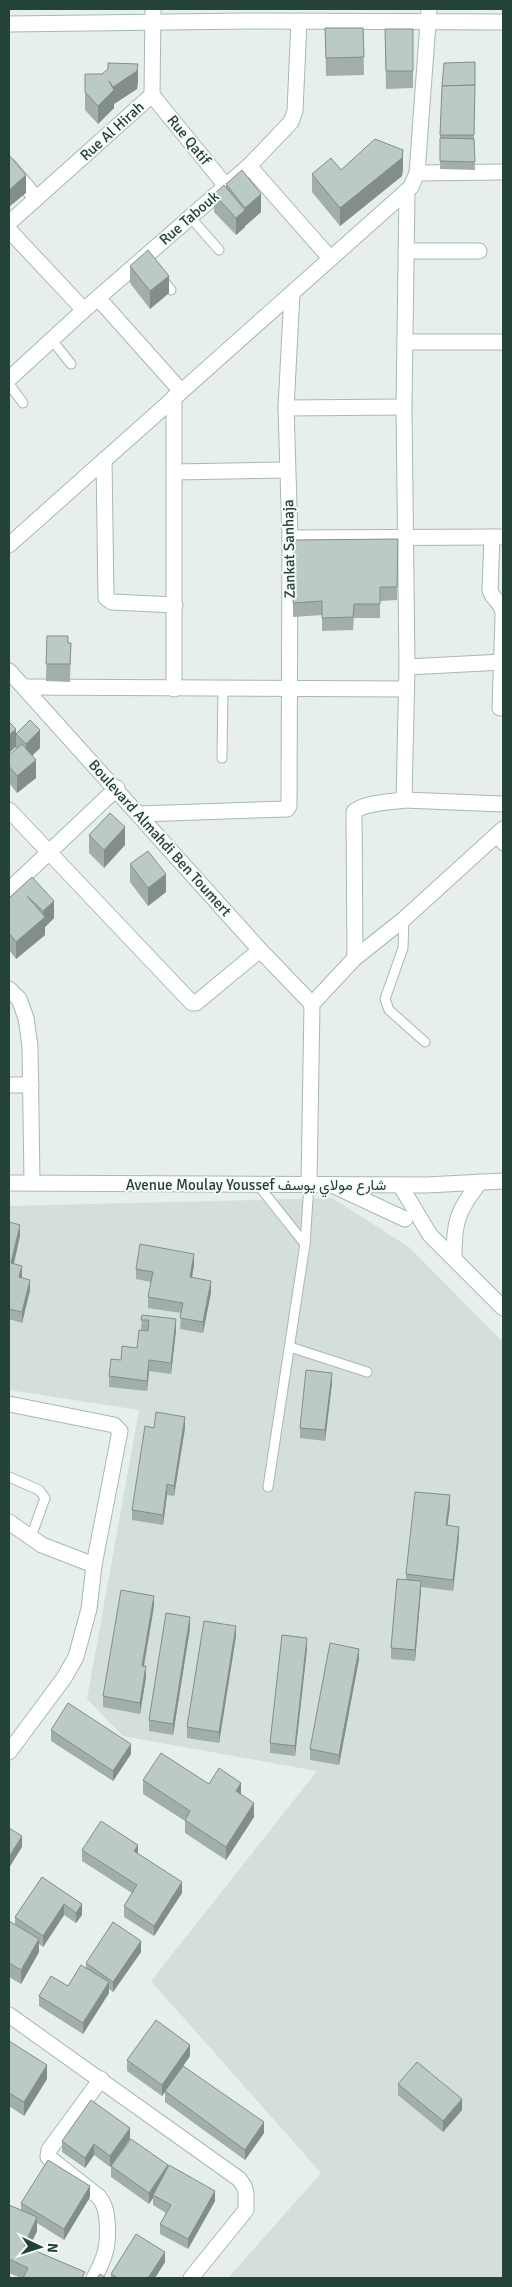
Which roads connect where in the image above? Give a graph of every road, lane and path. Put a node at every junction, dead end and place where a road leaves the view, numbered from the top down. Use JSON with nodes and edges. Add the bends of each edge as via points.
{"nodes":[{"id":1,"x":153,"y":15,"type":"edge"},
{"id":2,"x":429,"y":15,"type":"edge"},
{"id":3,"x":299,"y":21,"type":"junction"},
{"id":4,"x":503,"y":22,"type":"edge"},
{"id":5,"x":9,"y":24,"type":"edge"},
{"id":6,"x":152,"y":95,"type":"junction"},
{"id":7,"x":9,"y":166,"type":"edge"},
{"id":8,"x":249,"y":166,"type":"junction"},
{"id":9,"x":503,"y":172,"type":"edge"},
{"id":10,"x":417,"y":173,"type":"junction"},
{"id":11,"x":226,"y":186,"type":"junction"},
{"id":12,"x":407,"y":191,"type":"junction"},
{"id":13,"x":36,"y":198,"type":"junction"},
{"id":14,"x":191,"y":218,"type":"junction"},
{"id":15,"x":9,"y":224,"type":"edge"},
{"id":16,"x":9,"y":230,"type":"edge"},
{"id":17,"x":219,"y":250,"type":"dead end"},
{"id":18,"x":407,"y":251,"type":"junction"},
{"id":19,"x":479,"y":251,"type":"dead end"},
{"id":20,"x":330,"y":258,"type":"junction"},
{"id":21,"x":150,"y":263,"type":"junction"},
{"id":22,"x":172,"y":290,"type":"dead end"},
{"id":23,"x":292,"y":292,"type":"junction"},
{"id":24,"x":98,"y":298,"type":"junction"},
{"id":25,"x":84,"y":310,"type":"junction"},
{"id":26,"x":52,"y":340,"type":"junction"},
{"id":27,"x":405,"y":342,"type":"junction"},
{"id":28,"x":503,"y":342,"type":"edge"},
{"id":29,"x":71,"y":364,"type":"dead end"},
{"id":30,"x":9,"y":379,"type":"edge"},
{"id":31,"x":9,"y":384,"type":"edge"},
{"id":32,"x":178,"y":394,"type":"junction"},
{"id":33,"x":22,"y":404,"type":"dead end"},
{"id":34,"x":404,"y":407,"type":"junction"},
{"id":35,"x":286,"y":408,"type":"junction"},
{"id":36,"x":104,"y":460,"type":"junction"},
{"id":37,"x":286,"y":470,"type":"junction"},
{"id":38,"x":174,"y":472,"type":"junction"},
{"id":39,"x":498,"y":537,"type":"edge"},
{"id":40,"x":290,"y":538,"type":"junction"},
{"id":41,"x":405,"y":538,"type":"junction"},
{"id":42,"x":9,"y":545,"type":"edge"},
{"id":43,"x":175,"y":604,"type":"junction"},
{"id":44,"x":503,"y":615,"type":"edge"},
{"id":45,"x":502,"y":662,"type":"edge"},
{"id":46,"x":407,"y":667,"type":"junction"},
{"id":47,"x":9,"y":671,"type":"edge"},
{"id":48,"x":24,"y":687,"type":"junction"},
{"id":49,"x":290,"y":688,"type":"junction"},
{"id":50,"x":174,"y":689,"type":"junction"},
{"id":51,"x":223,"y":689,"type":"junction"},
{"id":52,"x":406,"y":689,"type":"junction"},
{"id":53,"x":500,"y":708,"type":"dead end"},
{"id":54,"x":222,"y":758,"type":"dead end"},
{"id":55,"x":116,"y":788,"type":"junction"},
{"id":56,"x":404,"y":800,"type":"junction"},
{"id":57,"x":503,"y":804,"type":"edge"},
{"id":58,"x":9,"y":810,"type":"edge"},
{"id":59,"x":139,"y":814,"type":"junction"},
{"id":60,"x":500,"y":838,"type":"edge"},
{"id":61,"x":50,"y":853,"type":"junction"},
{"id":62,"x":9,"y":890,"type":"edge"},
{"id":63,"x":404,"y":919,"type":"junction"},
{"id":64,"x":260,"y":950,"type":"junction"},
{"id":65,"x":355,"y":958,"type":"junction"},
{"id":66,"x":9,"y":989,"type":"edge"},
{"id":67,"x":312,"y":1004,"type":"junction"},
{"id":68,"x":425,"y":1042,"type":"dead end"},
{"id":69,"x":31,"y":1084,"type":"junction"},
{"id":70,"x":9,"y":1085,"type":"edge"},
{"id":71,"x":503,"y":1181,"type":"edge"},
{"id":72,"x":480,"y":1182,"type":"junction"},
{"id":73,"x":9,"y":1183,"type":"edge"},
{"id":74,"x":32,"y":1183,"type":"junction"},
{"id":75,"x":309,"y":1184,"type":"junction"},
{"id":76,"x":331,"y":1184,"type":"junction"},
{"id":77,"x":258,"y":1185,"type":"junction"},
{"id":78,"x":373,"y":1185,"type":"junction"},
{"id":79,"x":400,"y":1185,"type":"junction"},
{"id":80,"x":406,"y":1219,"type":"junction"},
{"id":81,"x":430,"y":1235,"type":"junction"},
{"id":82,"x":305,"y":1244,"type":"junction"},
{"id":83,"x":454,"y":1258,"type":"junction"},
{"id":84,"x":503,"y":1308,"type":"edge"},
{"id":85,"x":290,"y":1346,"type":"junction"},
{"id":86,"x":367,"y":1372,"type":"dead end"},
{"id":87,"x":9,"y":1404,"type":"edge"},
{"id":88,"x":9,"y":1477,"type":"edge"},
{"id":89,"x":268,"y":1487,"type":"dead end"},
{"id":90,"x":9,"y":1522,"type":"edge"},
{"id":91,"x":31,"y":1538,"type":"junction"},
{"id":92,"x":94,"y":1564,"type":"junction"},
{"id":93,"x":9,"y":1752,"type":"edge"},
{"id":94,"x":9,"y":2015,"type":"edge"},
{"id":95,"x":100,"y":2079,"type":"junction"},
{"id":96,"x":94,"y":2278,"type":"edge"},
{"id":97,"x":191,"y":2278,"type":"edge"}],
"edges":[{"from":1,"to":3,"type":"street"},
{"from":1,"to":5,"type":"street"},
{"from":1,"to":6,"type":"street","name":"Rue Al Hirah"},
{"from":2,"to":3,"type":"street"},
{"from":2,"to":4,"type":"street"},
{"from":2,"to":10,"type":"street"},
{"from":3,"to":8,"type":"street","name":"Rue Tabouk","via":[[294,117]]},
{"from":6,"to":11,"type":"street","name":"Rue Qatif"},
{"from":6,"to":13,"type":"street","name":"Rue Al Hirah"},
{"from":7,"to":13,"type":"street"},
{"from":8,"to":11,"type":"street","name":"Rue Tabouk"},
{"from":8,"to":20,"type":"street"},
{"from":9,"to":10,"type":"street"},
{"from":10,"to":12,"type":"street"},
{"from":11,"to":14,"type":"street","name":"Rue Tabouk"},
{"from":12,"to":18,"type":"street"},
{"from":12,"to":20,"type":"street"},
{"from":13,"to":15,"type":"street","name":"Rue Al Hirah"},
{"from":14,"to":17,"type":"lane"},
{"from":14,"to":21,"type":"street","name":"Rue Tabouk"},
{"from":16,"to":25,"type":"street"},
{"from":18,"to":19,"type":"street"},
{"from":18,"to":27,"type":"street"},
{"from":20,"to":23,"type":"street"},
{"from":21,"to":22,"type":"lane"},
{"from":21,"to":24,"type":"street","name":"Rue Tabouk"},
{"from":23,"to":32,"type":"street"},
{"from":23,"to":35,"type":"street","name":"Zankat Sanhaja"},
{"from":24,"to":25,"type":"street","name":"Rue Tabouk"},
{"from":24,"to":32,"type":"street"},
{"from":25,"to":26,"type":"street","name":"Rue Tabouk"},
{"from":26,"to":29,"type":"lane"},
{"from":26,"to":30,"type":"street","name":"Rue Tabouk"},
{"from":27,"to":28,"type":"street"},
{"from":27,"to":34,"type":"street"},
{"from":31,"to":33,"type":"lane"},
{"from":32,"to":36,"type":"street"},
{"from":32,"to":38,"type":"street"},
{"from":34,"to":35,"type":"street"},
{"from":34,"to":41,"type":"street"},
{"from":35,"to":37,"type":"street","name":"Zankat Sanhaja"},
{"from":36,"to":42,"type":"street"},
{"from":36,"to":43,"type":"street","via":[[106,598],[112,602]]},
{"from":37,"to":38,"type":"street"},
{"from":37,"to":40,"type":"street","name":"Zankat Sanhaja"},
{"from":38,"to":43,"type":"street"},
{"from":39,"to":41,"type":"street"},
{"from":39,"to":44,"type":"street","via":[[490,590],[491,596],[502,605]]},
{"from":40,"to":41,"type":"street"},
{"from":40,"to":49,"type":"street","name":"Zankat Sanhaja"},
{"from":41,"to":46,"type":"street"},
{"from":43,"to":50,"type":"street"},
{"from":44,"to":45,"type":"street"},
{"from":45,"to":46,"type":"street"},
{"from":45,"to":53,"type":"street"},
{"from":46,"to":52,"type":"street"},
{"from":47,"to":48,"type":"street","name":"Boulevard Almahdi Ben Toumert"},
{"from":48,"to":50,"type":"street"},
{"from":48,"to":55,"type":"street","name":"Boulevard Almahdi Ben Toumert"},
{"from":49,"to":51,"type":"street"},
{"from":49,"to":52,"type":"street"},
{"from":49,"to":59,"type":"street","name":"Zankat Sanhaja","via":[[287,810]]},
{"from":50,"to":51,"type":"street"},
{"from":51,"to":54,"type":"lane"},
{"from":52,"to":56,"type":"street"},
{"from":55,"to":59,"type":"street","name":"Boulevard Almahdi Ben Toumert"},
{"from":55,"to":61,"type":"street"},
{"from":56,"to":57,"type":"street"},
{"from":56,"to":65,"type":"street","via":[[354,812]]},
{"from":58,"to":61,"type":"street"},
{"from":59,"to":64,"type":"street","name":"Boulevard Almahdi Ben Toumert"},
{"from":60,"to":63,"type":"street"},
{"from":61,"to":62,"type":"street"},
{"from":61,"to":64,"type":"street","via":[[192,1004]]},
{"from":63,"to":65,"type":"street"},
{"from":63,"to":68,"type":"lane","via":[[403,948],[385,999],[389,1010]]},
{"from":64,"to":67,"type":"street","name":"Boulevard Almahdi Ben Toumert"},
{"from":65,"to":67,"type":"street"},
{"from":66,"to":69,"type":"street","via":[[19,999],[26,1018]]},
{"from":67,"to":75,"type":"street"},
{"from":69,"to":70,"type":"street"},
{"from":69,"to":74,"type":"street"},
{"from":71,"to":72,"type":"street","name":"Avenue Moulay Youssef شارع مولاي يوسف"},
{"from":72,"to":79,"type":"street","name":"Avenue Moulay Youssef شارع مولاي يوسف"},
{"from":72,"to":83,"type":"street","via":[[460,1211],[454,1237]]},
{"from":73,"to":74,"type":"street","name":"Avenue Moulay Youssef شارع مولاي يوسف"},
{"from":74,"to":77,"type":"street","name":"Avenue Moulay Youssef شارع مولاي يوسف"},
{"from":75,"to":76,"type":"street","name":"Avenue Moulay Youssef شارع مولاي يوسف"},
{"from":75,"to":77,"type":"street","name":"Avenue Moulay Youssef شارع مولاي يوسف"},
{"from":75,"to":82,"type":"lane"},
{"from":76,"to":78,"type":"street","name":"Avenue Moulay Youssef شارع مولاي يوسف"},
{"from":76,"to":80,"type":"street"},
{"from":77,"to":82,"type":"lane"},
{"from":78,"to":79,"type":"street","name":"Avenue Moulay Youssef شارع مولاي يوسف"},
{"from":78,"to":80,"type":"street"},
{"from":79,"to":81,"type":"street"},
{"from":80,"to":81,"type":"street"},
{"from":81,"to":83,"type":"street"},
{"from":82,"to":85,"type":"lane"},
{"from":83,"to":84,"type":"street"},
{"from":85,"to":86,"type":"lane"},
{"from":85,"to":89,"type":"lane"},
{"from":87,"to":92,"type":"street","via":[[114,1425],[119,1429]]},
{"from":88,"to":91,"type":"lane","via":[[39,1490],[45,1498]]},
{"from":90,"to":91,"type":"street"},
{"from":91,"to":92,"type":"street"},
{"from":92,"to":93,"type":"street","via":[[89,1608],[76,1657]]},
{"from":94,"to":95,"type":"street"},
{"from":95,"to":96,"type":"street","via":[[49,2150],[48,2157],[104,2203],[109,2241]]},
{"from":95,"to":97,"type":"street","via":[[239,2179],[244,2186],[246,2210]]}]}
